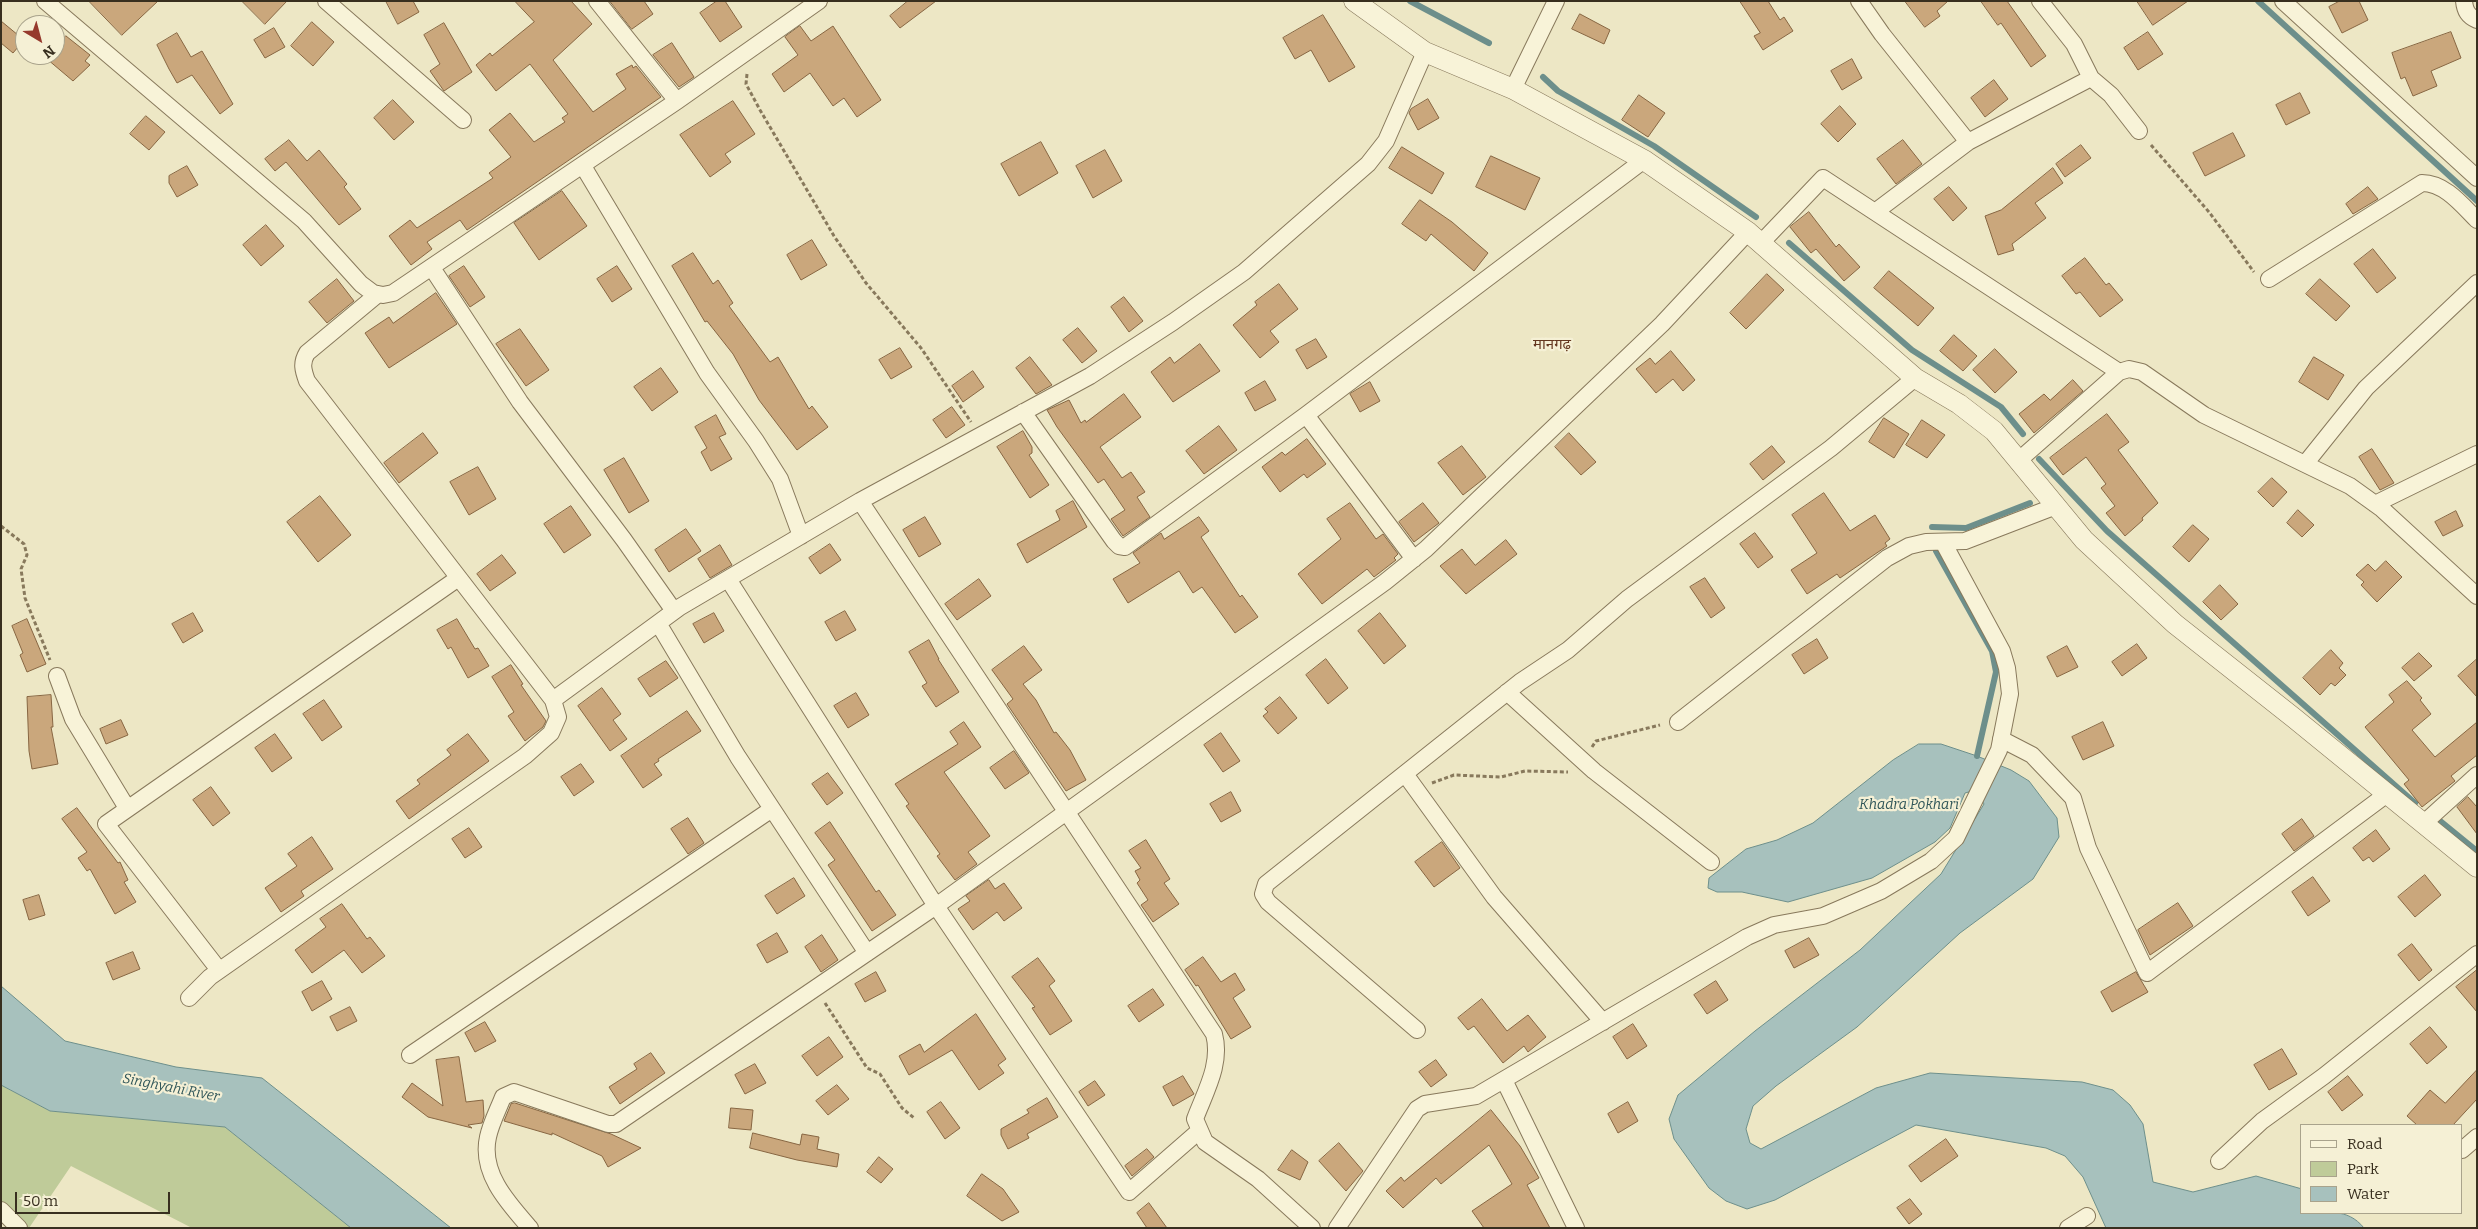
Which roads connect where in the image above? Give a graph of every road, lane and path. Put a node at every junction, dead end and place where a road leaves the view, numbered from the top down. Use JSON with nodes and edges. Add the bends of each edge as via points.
{"nodes":[{"id":1,"x":45,"y":1,"type":"edge"},
{"id":2,"x":326,"y":1,"type":"edge"},
{"id":3,"x":597,"y":1,"type":"edge"},
{"id":4,"x":820,"y":1,"type":"edge"},
{"id":5,"x":1354,"y":1,"type":"edge"},
{"id":6,"x":1556,"y":1,"type":"edge"},
{"id":7,"x":1859,"y":1,"type":"edge"},
{"id":8,"x":2040,"y":1,"type":"edge"},
{"id":9,"x":2283,"y":1,"type":"edge"},
{"id":10,"x":2464,"y":1,"type":"edge"},
{"id":11,"x":2477,"y":20,"type":"edge"},
{"id":12,"x":1425,"y":52,"type":"junction"},
{"id":13,"x":744,"y":54,"type":"junction"},
{"id":14,"x":2091,"y":78,"type":"junction"},
{"id":15,"x":1513,"y":90,"type":"junction"},
{"id":16,"x":677,"y":101,"type":"junction"},
{"id":17,"x":463,"y":120,"type":"dead end"},
{"id":18,"x":2139,"y":132,"type":"joint"},
{"id":19,"x":1968,"y":142,"type":"junction"},
{"id":20,"x":1644,"y":160,"type":"junction"},
{"id":21,"x":583,"y":166,"type":"junction"},
{"id":22,"x":2477,"y":178,"type":"edge"},
{"id":23,"x":1875,"y":212,"type":"junction"},
{"id":24,"x":2477,"y":220,"type":"edge"},
{"id":25,"x":1755,"y":237,"type":"junction"},
{"id":26,"x":432,"y":268,"type":"junction"},
{"id":27,"x":2269,"y":279,"type":"joint"},
{"id":28,"x":2477,"y":283,"type":"edge"},
{"id":29,"x":378,"y":294,"type":"junction"},
{"id":30,"x":2119,"y":372,"type":"junction"},
{"id":31,"x":1914,"y":378,"type":"junction"},
{"id":32,"x":1023,"y":412,"type":"junction"},
{"id":33,"x":1306,"y":415,"type":"junction"},
{"id":34,"x":980,"y":435,"type":"junction"},
{"id":35,"x":2477,"y":454,"type":"edge"},
{"id":36,"x":2018,"y":460,"type":"junction"},
{"id":37,"x":2305,"y":464,"type":"junction"},
{"id":38,"x":860,"y":501,"type":"junction"},
{"id":39,"x":2375,"y":504,"type":"junction"},
{"id":40,"x":2056,"y":506,"type":"junction"},
{"id":41,"x":1,"y":526,"type":"edge"},
{"id":42,"x":801,"y":536,"type":"junction"},
{"id":43,"x":1943,"y":542,"type":"junction"},
{"id":44,"x":1414,"y":559,"type":"junction"},
{"id":45,"x":457,"y":579,"type":"junction"},
{"id":46,"x":728,"y":579,"type":"junction"},
{"id":47,"x":2477,"y":596,"type":"edge"},
{"id":48,"x":674,"y":611,"type":"junction"},
{"id":49,"x":658,"y":623,"type":"junction"},
{"id":50,"x":57,"y":676,"type":"joint"},
{"id":51,"x":1508,"y":692,"type":"junction"},
{"id":52,"x":553,"y":700,"type":"junction"},
{"id":53,"x":1678,"y":722,"type":"joint"},
{"id":54,"x":2000,"y":745,"type":"junction"},
{"id":55,"x":1583,"y":761,"type":"junction"},
{"id":56,"x":1405,"y":774,"type":"junction"},
{"id":57,"x":2477,"y":775,"type":"edge"},
{"id":58,"x":1417,"y":791,"type":"junction"},
{"id":59,"x":2387,"y":794,"type":"junction"},
{"id":60,"x":128,"y":808,"type":"junction"},
{"id":61,"x":772,"y":809,"type":"junction"},
{"id":62,"x":1065,"y":813,"type":"junction"},
{"id":63,"x":2423,"y":824,"type":"junction"},
{"id":64,"x":1711,"y":862,"type":"dead end"},
{"id":65,"x":2477,"y":867,"type":"edge"},
{"id":66,"x":936,"y":906,"type":"junction"},
{"id":67,"x":867,"y":953,"type":"junction"},
{"id":68,"x":2477,"y":954,"type":"edge"},
{"id":69,"x":219,"y":970,"type":"junction"},
{"id":70,"x":815,"y":988,"type":"junction"},
{"id":71,"x":189,"y":998,"type":"dead end"},
{"id":72,"x":1603,"y":1022,"type":"junction"},
{"id":73,"x":1417,"y":1030,"type":"dead end"},
{"id":74,"x":410,"y":1055,"type":"dead end"},
{"id":75,"x":1504,"y":1080,"type":"junction"},
{"id":76,"x":914,"y":1118,"type":"dead end"},
{"id":77,"x":1199,"y":1131,"type":"junction"},
{"id":78,"x":2477,"y":1137,"type":"edge"},
{"id":79,"x":2463,"y":1149,"type":"edge"},
{"id":80,"x":2219,"y":1161,"type":"dead end"},
{"id":81,"x":1,"y":1210,"type":"edge"},
{"id":82,"x":2086,"y":1216,"type":"dead end"},
{"id":83,"x":19,"y":1228,"type":"edge"},
{"id":84,"x":530,"y":1228,"type":"edge"},
{"id":85,"x":1312,"y":1228,"type":"edge"},
{"id":86,"x":1337,"y":1228,"type":"edge"},
{"id":87,"x":1576,"y":1228,"type":"edge"},
{"id":88,"x":2068,"y":1228,"type":"edge"}],
"edges":[{"from":1,"to":29,"type":"street","via":[[304,221],[361,284]]},
{"from":2,"to":17,"type":"street"},
{"from":3,"to":16,"type":"street"},
{"from":4,"to":13,"type":"street"},
{"from":5,"to":12,"type":"street"},
{"from":6,"to":15,"type":"street"},
{"from":7,"to":19,"type":"street"},
{"from":8,"to":14,"type":"street","via":[[2074,44]]},
{"from":9,"to":22,"type":"street"},
{"from":10,"to":11,"type":"street","via":[[2470,17]]},
{"from":12,"to":15,"type":"street"},
{"from":12,"to":32,"type":"street","via":[[1386,141],[1368,164],[1244,272],[1090,376]]},
{"from":13,"to":16,"type":"street"},
{"from":13,"to":34,"type":"path","via":[[748,70],[746,84],[834,236],[866,283],[921,348]]},
{"from":14,"to":18,"type":"street","via":[[2111,95]]},
{"from":14,"to":19,"type":"street"},
{"from":15,"to":20,"type":"street"},
{"from":16,"to":21,"type":"street"},
{"from":18,"to":27,"type":"path","via":[[2209,212],[2259,280]]},
{"from":19,"to":23,"type":"street"},
{"from":20,"to":25,"type":"street"},
{"from":20,"to":33,"type":"street"},
{"from":21,"to":26,"type":"street"},
{"from":21,"to":42,"type":"street","via":[[707,373],[780,479]]},
{"from":23,"to":25,"type":"street","via":[[1823,178]]},
{"from":23,"to":30,"type":"street"},
{"from":24,"to":27,"type":"street","via":[[2433,183],[2422,183]]},
{"from":25,"to":31,"type":"street"},
{"from":25,"to":44,"type":"street"},
{"from":26,"to":29,"type":"street","via":[[393,293]]},
{"from":26,"to":48,"type":"street","via":[[520,402]]},
{"from":28,"to":37,"type":"street","via":[[2366,388]]},
{"from":29,"to":45,"type":"street","via":[[307,353],[303,358],[306,381]]},
{"from":30,"to":36,"type":"street"},
{"from":30,"to":37,"type":"street","via":[[2142,372],[2204,415]]},
{"from":31,"to":36,"type":"street","via":[[1959,404],[1994,431]]},
{"from":31,"to":51,"type":"street","via":[[1831,448],[1627,599],[1568,650]]},
{"from":32,"to":33,"type":"street","via":[[1114,541],[1122,547]]},
{"from":32,"to":34,"type":"street"},
{"from":33,"to":44,"type":"street"},
{"from":34,"to":38,"type":"street"},
{"from":35,"to":39,"type":"street"},
{"from":36,"to":40,"type":"street"},
{"from":37,"to":39,"type":"street","via":[[2350,486]]},
{"from":38,"to":42,"type":"street"},
{"from":38,"to":62,"type":"street"},
{"from":39,"to":47,"type":"street"},
{"from":40,"to":43,"type":"street","via":[[1965,541]]},
{"from":40,"to":59,"type":"street","via":[[2084,540],[2175,624]]},
{"from":41,"to":50,"type":"path","via":[[24,544],[27,555],[21,569],[25,598]]},
{"from":42,"to":46,"type":"street"},
{"from":43,"to":53,"type":"street","via":[[1909,546],[1887,558]]},
{"from":43,"to":54,"type":"street","via":[[2002,651],[2007,668],[2010,694]]},
{"from":44,"to":62,"type":"street"},
{"from":45,"to":52,"type":"street"},
{"from":45,"to":60,"type":"street"},
{"from":46,"to":48,"type":"street"},
{"from":46,"to":66,"type":"street"},
{"from":48,"to":49,"type":"street"},
{"from":49,"to":52,"type":"street"},
{"from":49,"to":61,"type":"street"},
{"from":50,"to":60,"type":"street","via":[[73,719]]},
{"from":51,"to":55,"type":"street"},
{"from":51,"to":56,"type":"street"},
{"from":52,"to":69,"type":"street","via":[[558,717],[551,733],[525,756]]},
{"from":53,"to":55,"type":"path","via":[[1596,741]]},
{"from":54,"to":59,"type":"street","via":[[2032,754],[2073,798],[2088,848],[2146,973]]},
{"from":54,"to":72,"type":"street","via":[[1956,838],[1931,861],[1881,891],[1823,916],[1774,926],[1747,937]]},
{"from":55,"to":58,"type":"path","via":[[1577,770],[1565,773],[1540,770],[1501,776],[1454,775]]},
{"from":55,"to":64,"type":"street"},
{"from":56,"to":58,"type":"street"},
{"from":56,"to":73,"type":"street","via":[[1266,884],[1264,894],[1268,902]]},
{"from":57,"to":63,"type":"street"},
{"from":58,"to":72,"type":"street","via":[[1494,897]]},
{"from":59,"to":63,"type":"street"},
{"from":60,"to":69,"type":"street","via":[[106,824]]},
{"from":61,"to":67,"type":"street"},
{"from":61,"to":74,"type":"street"},
{"from":62,"to":66,"type":"street"},
{"from":62,"to":77,"type":"street","via":[[1214,1034],[1218,1048],[1216,1063],[1195,1119]]},
{"from":63,"to":65,"type":"street"},
{"from":66,"to":67,"type":"street"},
{"from":66,"to":77,"type":"street","via":[[1129,1192]]},
{"from":67,"to":70,"type":"street"},
{"from":68,"to":80,"type":"street","via":[[2262,1121]]},
{"from":69,"to":71,"type":"street"},
{"from":70,"to":76,"type":"path","via":[[867,1068],[880,1074],[902,1108]]},
{"from":70,"to":84,"type":"street","via":[[616,1124],[514,1092],[506,1094],[488,1138],[488,1168],[508,1203]]},
{"from":72,"to":75,"type":"street"},
{"from":75,"to":86,"type":"street","via":[[1476,1096],[1425,1104],[1417,1109]]},
{"from":75,"to":87,"type":"street"},
{"from":77,"to":85,"type":"street","via":[[1205,1142],[1258,1179]]},
{"from":78,"to":79,"type":"street"},
{"from":81,"to":83,"type":"street"},
{"from":82,"to":88,"type":"street"}]}
